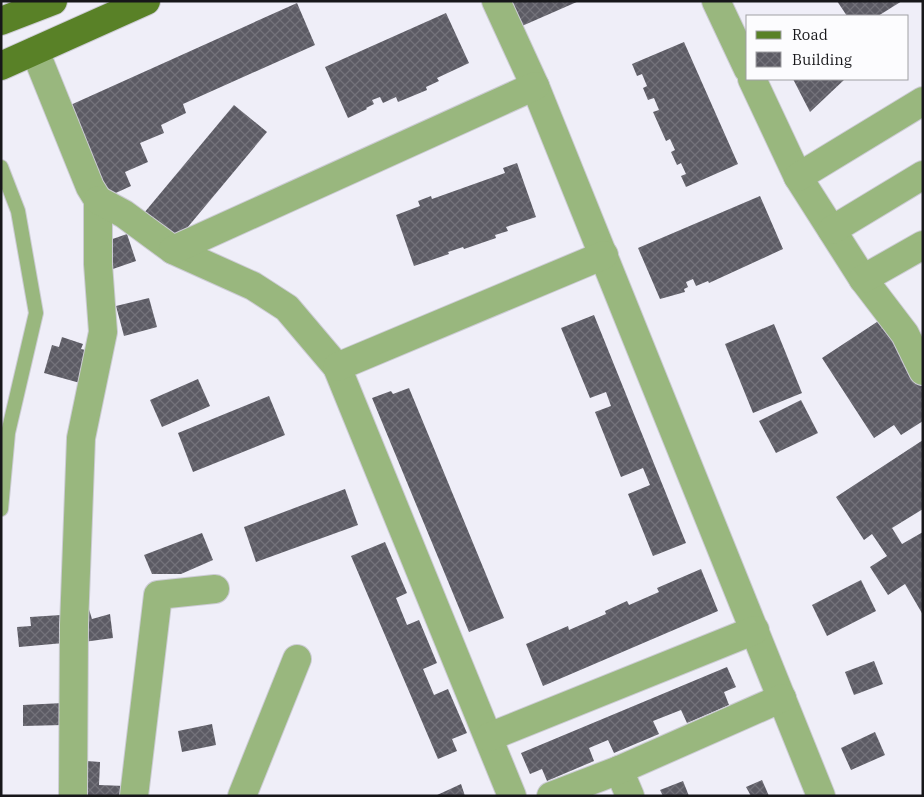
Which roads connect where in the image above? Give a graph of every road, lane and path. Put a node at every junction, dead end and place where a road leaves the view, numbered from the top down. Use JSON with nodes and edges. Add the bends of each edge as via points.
{"nodes":[{"id":1,"x":53,"y":1,"type":"edge"},
{"id":2,"x":146,"y":1,"type":"edge"},
{"id":3,"x":496,"y":1,"type":"edge"},
{"id":4,"x":716,"y":1,"type":"edge"},
{"id":5,"x":13,"y":12,"type":"edge"},
{"id":6,"x":35,"y":51,"type":"junction"},
{"id":7,"x":1,"y":66,"type":"edge"},
{"id":8,"x":746,"y":66,"type":"edge"},
{"id":9,"x":752,"y":80,"type":"edge"},
{"id":10,"x":535,"y":86,"type":"junction"},
{"id":11,"x":923,"y":101,"type":"edge"},
{"id":12,"x":1,"y":167,"type":"edge"},
{"id":13,"x":923,"y":175,"type":"edge"},
{"id":14,"x":798,"y":177,"type":"junction"},
{"id":15,"x":98,"y":200,"type":"junction"},
{"id":16,"x":832,"y":230,"type":"junction"},
{"id":17,"x":923,"y":244,"type":"edge"},
{"id":18,"x":173,"y":250,"type":"junction"},
{"id":19,"x":604,"y":256,"type":"junction"},
{"id":20,"x":863,"y":279,"type":"junction"},
{"id":21,"x":914,"y":328,"type":"edge"},
{"id":22,"x":337,"y":367,"type":"junction"},
{"id":23,"x":923,"y":371,"type":"edge"},
{"id":24,"x":1,"y":509,"type":"edge"},
{"id":25,"x":215,"y":589,"type":"dead end"},
{"id":26,"x":755,"y":630,"type":"junction"},
{"id":27,"x":297,"y":659,"type":"dead end"},
{"id":28,"x":782,"y":698,"type":"junction"},
{"id":29,"x":489,"y":737,"type":"junction"},
{"id":30,"x":619,"y":770,"type":"junction"},
{"id":31,"x":73,"y":796,"type":"edge"},
{"id":32,"x":134,"y":796,"type":"edge"},
{"id":33,"x":242,"y":796,"type":"edge"},
{"id":34,"x":512,"y":796,"type":"edge"},
{"id":35,"x":551,"y":796,"type":"edge"},
{"id":36,"x":630,"y":796,"type":"edge"},
{"id":37,"x":821,"y":796,"type":"edge"}],
"edges":[{"from":1,"to":5,"type":"main road"},
{"from":2,"to":6,"type":"main road"},
{"from":3,"to":10,"type":"street"},
{"from":4,"to":8,"type":"street"},
{"from":6,"to":7,"type":"main road"},
{"from":6,"to":15,"type":"street"},
{"from":9,"to":14,"type":"street"},
{"from":10,"to":18,"type":"street"},
{"from":10,"to":19,"type":"street"},
{"from":11,"to":14,"type":"street"},
{"from":12,"to":24,"type":"lane","via":[[18,210],[36,313],[8,433]]},
{"from":13,"to":16,"type":"street"},
{"from":14,"to":16,"type":"street"},
{"from":15,"to":18,"type":"street","via":[[124,214]]},
{"from":15,"to":31,"type":"street","via":[[103,332],[82,438],[74,625]]},
{"from":16,"to":20,"type":"street"},
{"from":17,"to":20,"type":"street"},
{"from":18,"to":22,"type":"street","via":[[253,286],[287,308]]},
{"from":19,"to":22,"type":"street"},
{"from":19,"to":26,"type":"street"},
{"from":20,"to":21,"type":"street"},
{"from":21,"to":23,"type":"street"},
{"from":22,"to":29,"type":"street"},
{"from":25,"to":32,"type":"street","via":[[158,595]]},
{"from":26,"to":28,"type":"street"},
{"from":26,"to":29,"type":"street"},
{"from":27,"to":33,"type":"street"},
{"from":28,"to":30,"type":"street"},
{"from":28,"to":37,"type":"street"},
{"from":29,"to":34,"type":"street"},
{"from":30,"to":35,"type":"street"},
{"from":30,"to":36,"type":"street"}]}
